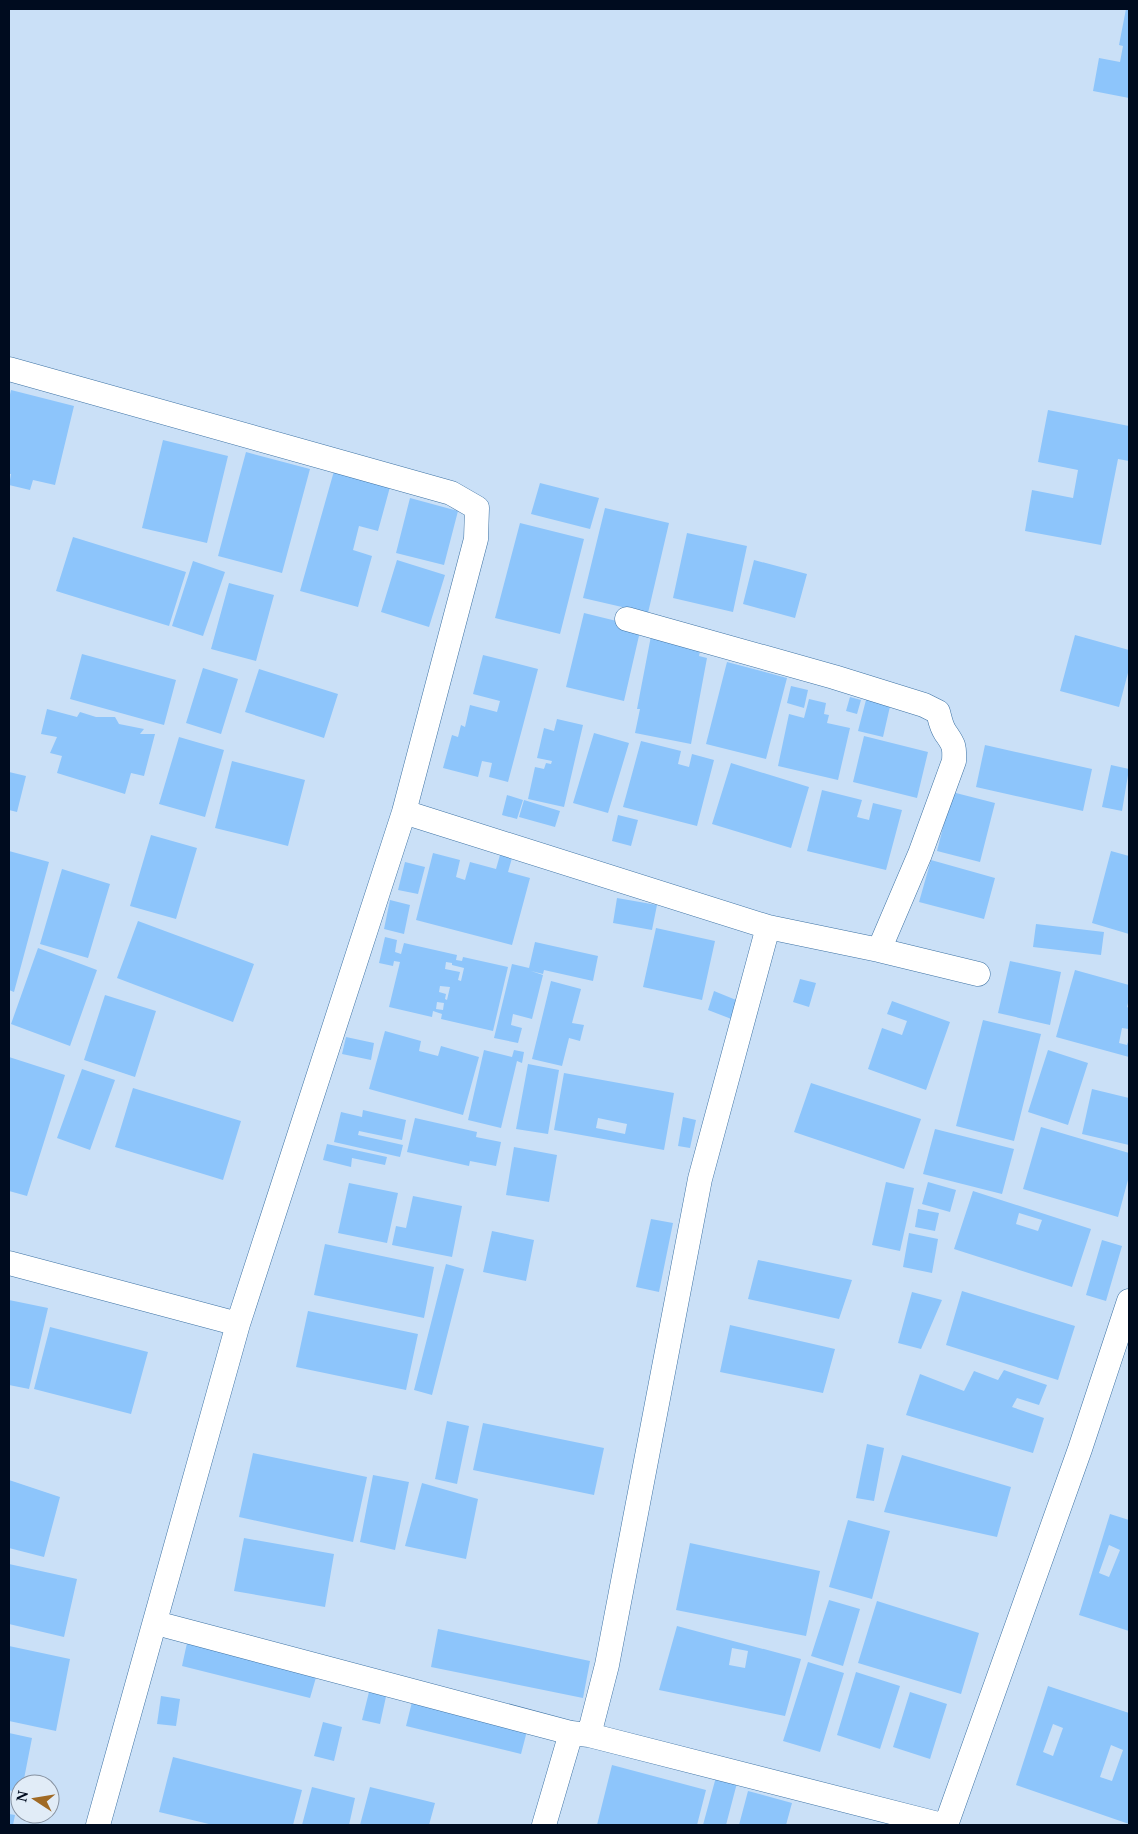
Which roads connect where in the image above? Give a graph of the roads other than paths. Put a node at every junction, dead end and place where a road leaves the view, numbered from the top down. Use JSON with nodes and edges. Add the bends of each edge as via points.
{"nodes":[{"id":1,"x":9,"y":370,"type":"edge"},
{"id":2,"x":628,"y":619,"type":"dead end"},
{"id":3,"x":404,"y":812,"type":"junction"},
{"id":4,"x":768,"y":927,"type":"junction"},
{"id":5,"x":879,"y":950,"type":"junction"},
{"id":6,"x":978,"y":974,"type":"dead end"},
{"id":7,"x":9,"y":1262,"type":"edge"},
{"id":8,"x":1129,"y":1301,"type":"edge"},
{"id":9,"x":238,"y":1324,"type":"junction"},
{"id":10,"x":156,"y":1623,"type":"junction"},
{"id":11,"x":580,"y":1734,"type":"junction"},
{"id":12,"x":932,"y":1824,"type":"edge"},
{"id":13,"x":98,"y":1825,"type":"edge"},
{"id":14,"x":544,"y":1825,"type":"edge"}],
"edges":[{"from":1,"to":3,"type":"street","via":[[451,493],[477,508],[476,539]]},
{"from":2,"to":5,"type":"street","via":[[834,677],[938,712],[955,748],[954,761],[920,854]]},
{"from":3,"to":4,"type":"street"},
{"from":3,"to":9,"type":"street"},
{"from":4,"to":5,"type":"street"},
{"from":4,"to":11,"type":"street","via":[[700,1180],[607,1666]]},
{"from":5,"to":6,"type":"street"},
{"from":7,"to":9,"type":"street"},
{"from":8,"to":12,"type":"street","via":[[1080,1448]]},
{"from":9,"to":10,"type":"street"},
{"from":10,"to":11,"type":"street"},
{"from":10,"to":13,"type":"street"},
{"from":11,"to":12,"type":"street"},
{"from":11,"to":14,"type":"street"}]}
